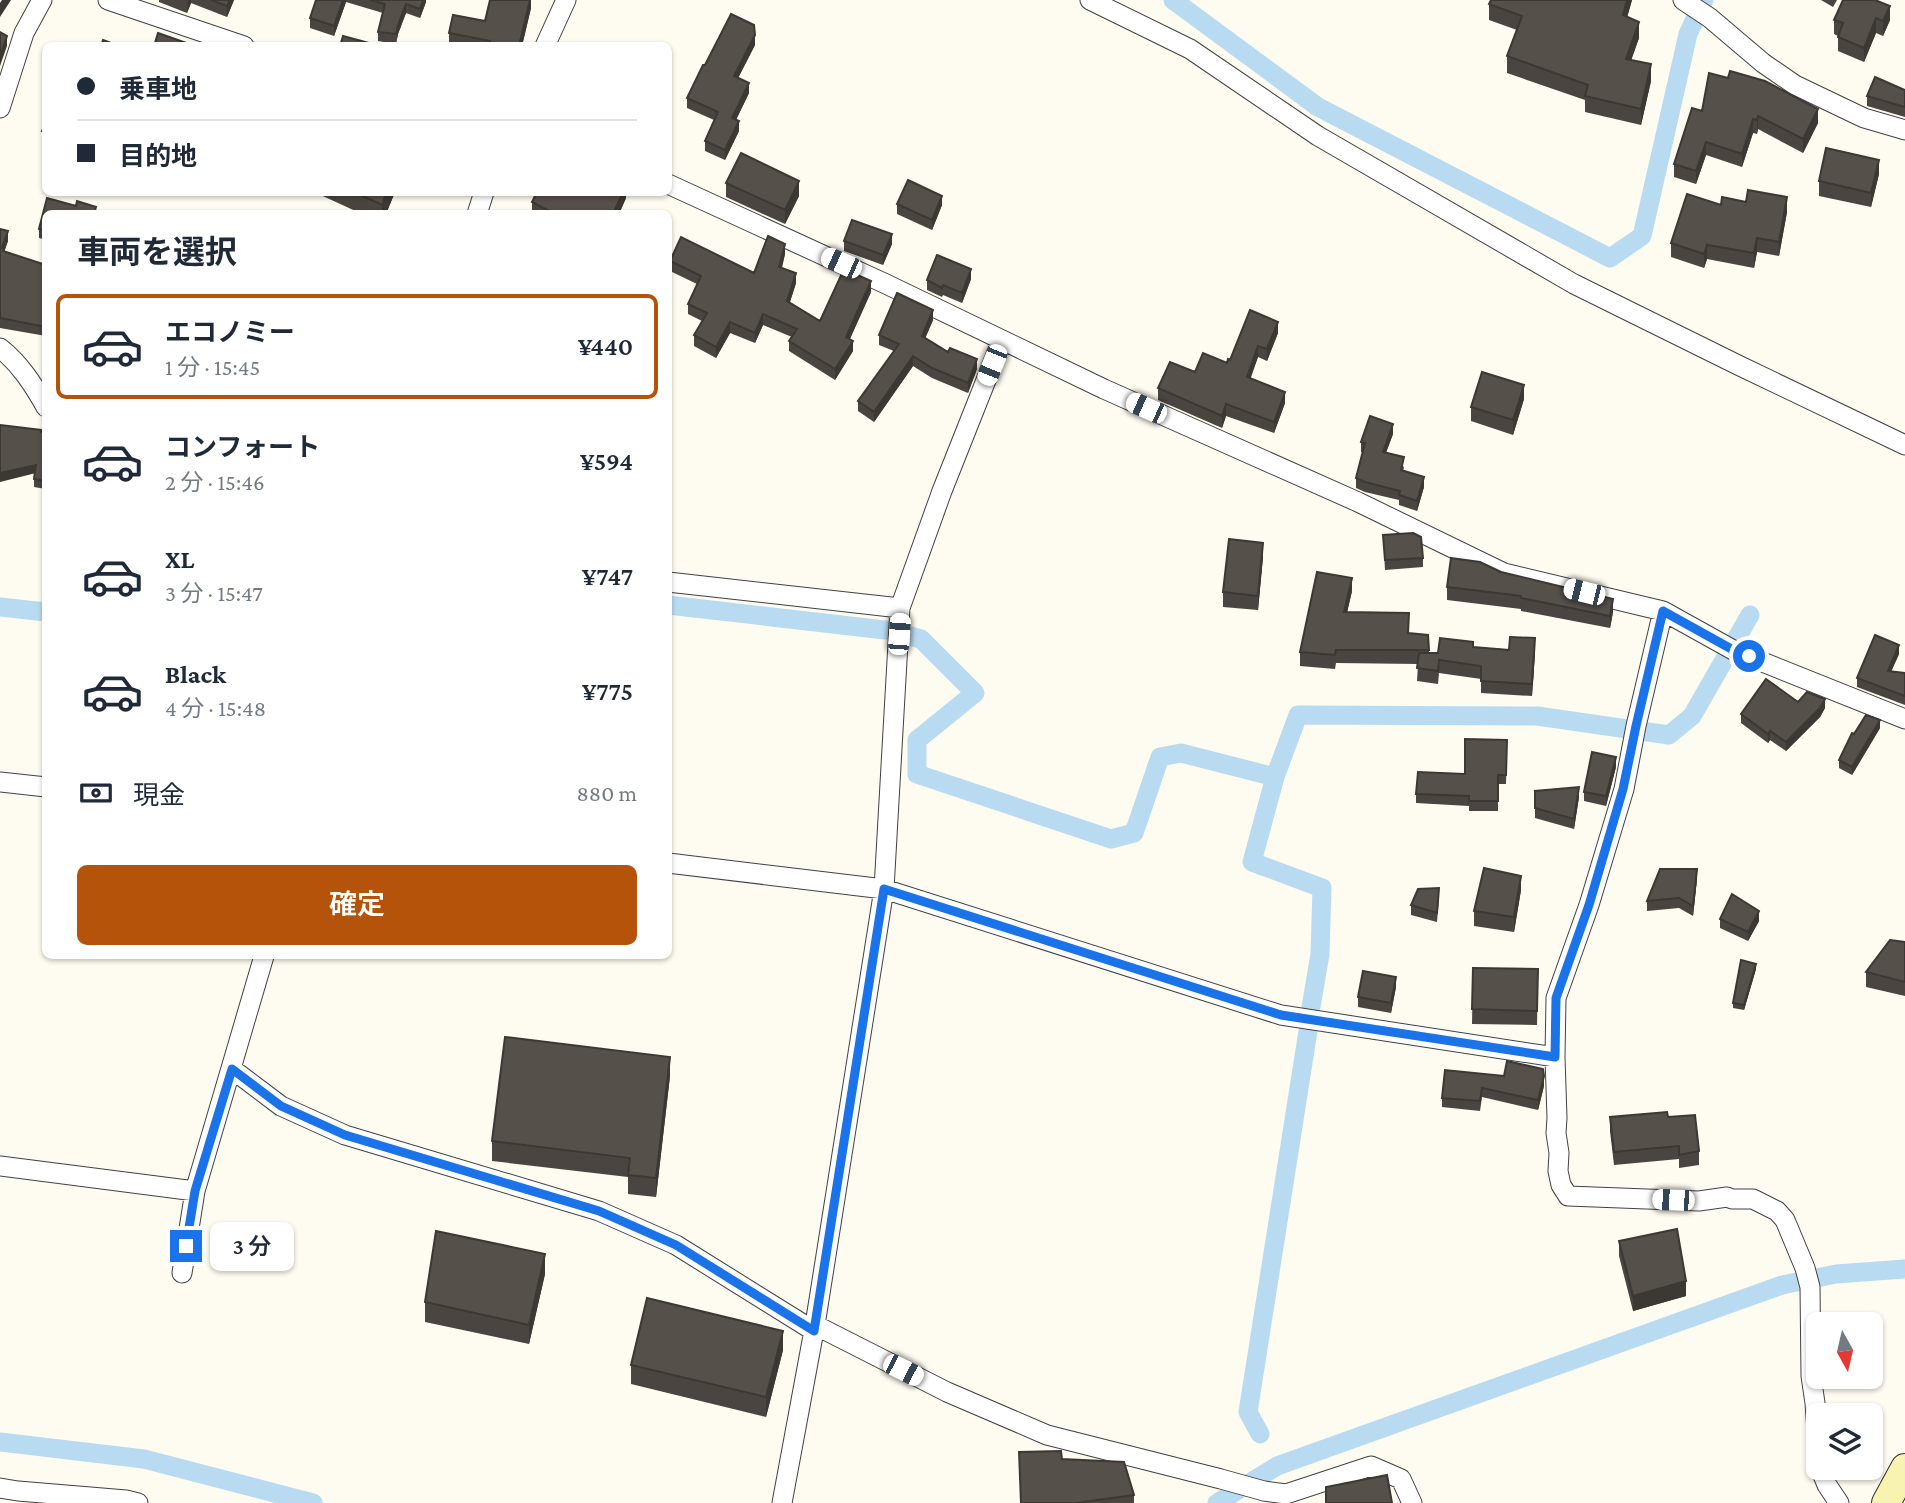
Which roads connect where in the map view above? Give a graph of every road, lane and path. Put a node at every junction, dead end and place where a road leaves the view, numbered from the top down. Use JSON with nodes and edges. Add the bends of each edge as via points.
{"nodes":[{"id":1,"x":42,"y":0,"type":"edge"},
{"id":2,"x":108,"y":0,"type":"edge"},
{"id":3,"x":566,"y":0,"type":"edge"},
{"id":4,"x":1090,"y":0,"type":"edge"},
{"id":5,"x":1683,"y":0,"type":"edge"},
{"id":6,"x":232,"y":42,"type":"edge"},
{"id":7,"x":547,"y":42,"type":"edge"},
{"id":8,"x":0,"y":108,"type":"edge"},
{"id":9,"x":1905,"y":130,"type":"edge"},
{"id":10,"x":672,"y":186,"type":"edge"},
{"id":11,"x":1002,"y":340,"type":"junction"},
{"id":12,"x":0,"y":348,"type":"edge"},
{"id":13,"x":42,"y":400,"type":"edge"},
{"id":14,"x":1899,"y":442,"type":"edge"},
{"id":15,"x":672,"y":582,"type":"edge"},
{"id":16,"x":900,"y":608,"type":"junction"},
{"id":17,"x":1663,"y":611,"type":"junction"},
{"id":18,"x":1905,"y":719,"type":"edge"},
{"id":19,"x":0,"y":782,"type":"edge"},
{"id":20,"x":42,"y":787,"type":"edge"},
{"id":21,"x":672,"y":863,"type":"edge"},
{"id":22,"x":884,"y":889,"type":"junction"},
{"id":23,"x":263,"y":959,"type":"edge"},
{"id":24,"x":1555,"y":1057,"type":"junction"},
{"id":25,"x":232,"y":1069,"type":"junction"},
{"id":26,"x":0,"y":1166,"type":"edge"},
{"id":27,"x":195,"y":1191,"type":"junction"},
{"id":28,"x":182,"y":1273,"type":"dead end"},
{"id":29,"x":814,"y":1328,"type":"junction"},
{"id":30,"x":1815,"y":1403,"type":"edge"},
{"id":31,"x":1825,"y":1480,"type":"edge"},
{"id":32,"x":0,"y":1488,"type":"edge"},
{"id":33,"x":130,"y":1502,"type":"edge"},
{"id":34,"x":782,"y":1503,"type":"edge"},
{"id":35,"x":1412,"y":1503,"type":"edge"},
{"id":36,"x":1839,"y":1503,"type":"edge"}],
"edges":[{"from":1,"to":8,"type":"street","via":[[24,33]]},
{"from":2,"to":6,"type":"street"},
{"from":3,"to":7,"type":"street"},
{"from":4,"to":14,"type":"street","via":[[1190,49],[1318,136],[1574,284]]},
{"from":5,"to":9,"type":"street","via":[[1795,85],[1864,118]]},
{"from":10,"to":11,"type":"street"},
{"from":11,"to":16,"type":"street"},
{"from":11,"to":17,"type":"street","via":[[1504,573]]},
{"from":12,"to":13,"type":"street","via":[[12,357]]},
{"from":15,"to":16,"type":"street"},
{"from":16,"to":22,"type":"street"},
{"from":17,"to":18,"type":"street","via":[[1735,651]]},
{"from":17,"to":24,"type":"street","via":[[1623,789],[1556,998]]},
{"from":19,"to":20,"type":"street"},
{"from":21,"to":22,"type":"street"},
{"from":22,"to":24,"type":"street","via":[[1281,1015]]},
{"from":22,"to":29,"type":"street"},
{"from":23,"to":25,"type":"street"},
{"from":24,"to":30,"type":"street","via":[[1558,1171],[1568,1196],[1753,1199],[1785,1220],[1807,1278]]},
{"from":25,"to":27,"type":"street"},
{"from":25,"to":29,"type":"street","via":[[281,1106],[345,1135],[599,1211],[676,1245]]},
{"from":26,"to":27,"type":"street"},
{"from":27,"to":28,"type":"street"},
{"from":29,"to":34,"type":"street"},
{"from":29,"to":35,"type":"street","via":[[1046,1435],[1286,1494],[1371,1466],[1401,1479]]},
{"from":31,"to":36,"type":"street"},
{"from":32,"to":33,"type":"street"}]}
